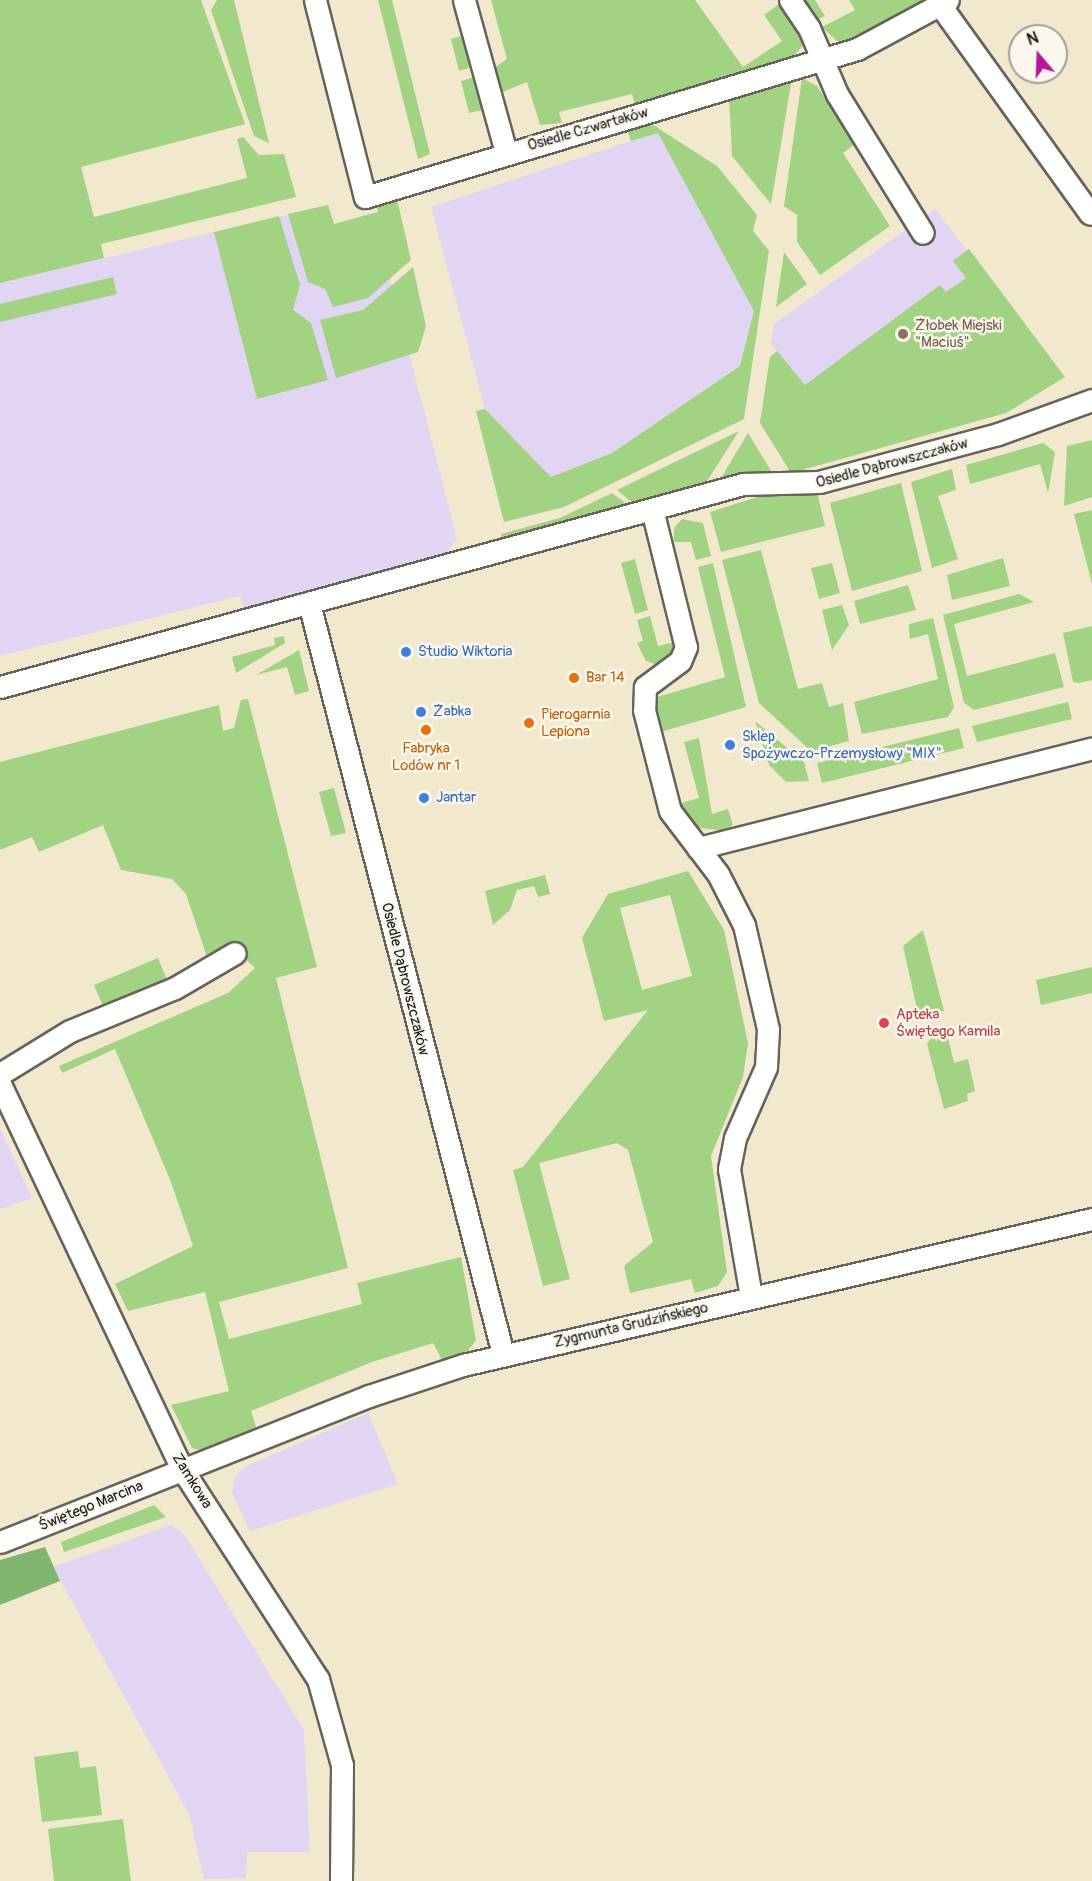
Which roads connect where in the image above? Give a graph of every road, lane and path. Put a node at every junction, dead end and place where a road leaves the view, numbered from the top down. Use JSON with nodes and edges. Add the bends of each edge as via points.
{"nodes":[{"id":1,"x":315,"y":0,"type":"edge"},
{"id":2,"x":464,"y":0,"type":"edge"},
{"id":3,"x":790,"y":0,"type":"edge"},
{"id":4,"x":944,"y":3,"type":"edge"},
{"id":5,"x":822,"y":60,"type":"junction"},
{"id":6,"x":507,"y":153,"type":"junction"},
{"id":7,"x":1090,"y":214,"type":"dead end"},
{"id":8,"x":923,"y":233,"type":"dead end"},
{"id":9,"x":1092,"y":400,"type":"edge"},
{"id":10,"x":652,"y":509,"type":"junction"},
{"id":11,"x":309,"y":603,"type":"junction"},
{"id":12,"x":0,"y":687,"type":"edge"},
{"id":13,"x":1092,"y":748,"type":"edge"},
{"id":14,"x":698,"y":848,"type":"junction"},
{"id":15,"x":235,"y":953,"type":"dead end"},
{"id":16,"x":0,"y":1074,"type":"edge"},
{"id":17,"x":0,"y":1084,"type":"edge"},
{"id":18,"x":1092,"y":1219,"type":"edge"},
{"id":19,"x":751,"y":1297,"type":"junction"},
{"id":20,"x":503,"y":1354,"type":"junction"},
{"id":21,"x":182,"y":1469,"type":"junction"},
{"id":22,"x":0,"y":1542,"type":"edge"},
{"id":23,"x":341,"y":1881,"type":"edge"}],
"edges":[{"from":1,"to":6,"type":"street","via":[[364,197]]},
{"from":2,"to":6,"type":"street","name":"Osiedle Czwartaków"},
{"from":3,"to":5,"type":"street"},
{"from":4,"to":5,"type":"street","name":"Osiedle Czwartaków","via":[[880,40]]},
{"from":4,"to":7,"type":"street","name":"Osiedle Czwartaków"},
{"from":5,"to":6,"type":"street","name":"Osiedle Czwartaków"},
{"from":5,"to":8,"type":"street","via":[[837,94]]},
{"from":9,"to":10,"type":"street","name":"Osiedle Dąbrowszczaków","via":[[998,434],[819,482],[747,483]]},
{"from":10,"to":11,"type":"street","name":"Osiedle Dąbrowszczaków"},
{"from":10,"to":14,"type":"street","via":[[686,647],[680,661],[648,682],[643,703],[670,811]]},
{"from":11,"to":12,"type":"street","name":"Osiedle Dąbrowszczaków"},
{"from":11,"to":20,"type":"street","name":"Osiedle Dąbrowszczaków"},
{"from":13,"to":14,"type":"street"},
{"from":14,"to":19,"type":"street","via":[[744,925],[768,1029],[765,1074],[735,1138],[729,1168],[732,1211]]},
{"from":15,"to":16,"type":"street","via":[[175,988],[70,1030]]},
{"from":17,"to":21,"type":"street","name":"Zamkowa"},
{"from":18,"to":19,"type":"street","name":"Zygmunta Grudzińskiego"},
{"from":19,"to":20,"type":"street","name":"Zygmunta Grudzińskiego"},
{"from":20,"to":21,"type":"street","name":"Zygmunta Grudzińskiego","via":[[369,1396]]},
{"from":21,"to":22,"type":"street","name":"Świętego Marcina"},
{"from":21,"to":23,"type":"street","name":"Zamkowa","via":[[289,1628],[330,1709],[343,1773]]}]}
